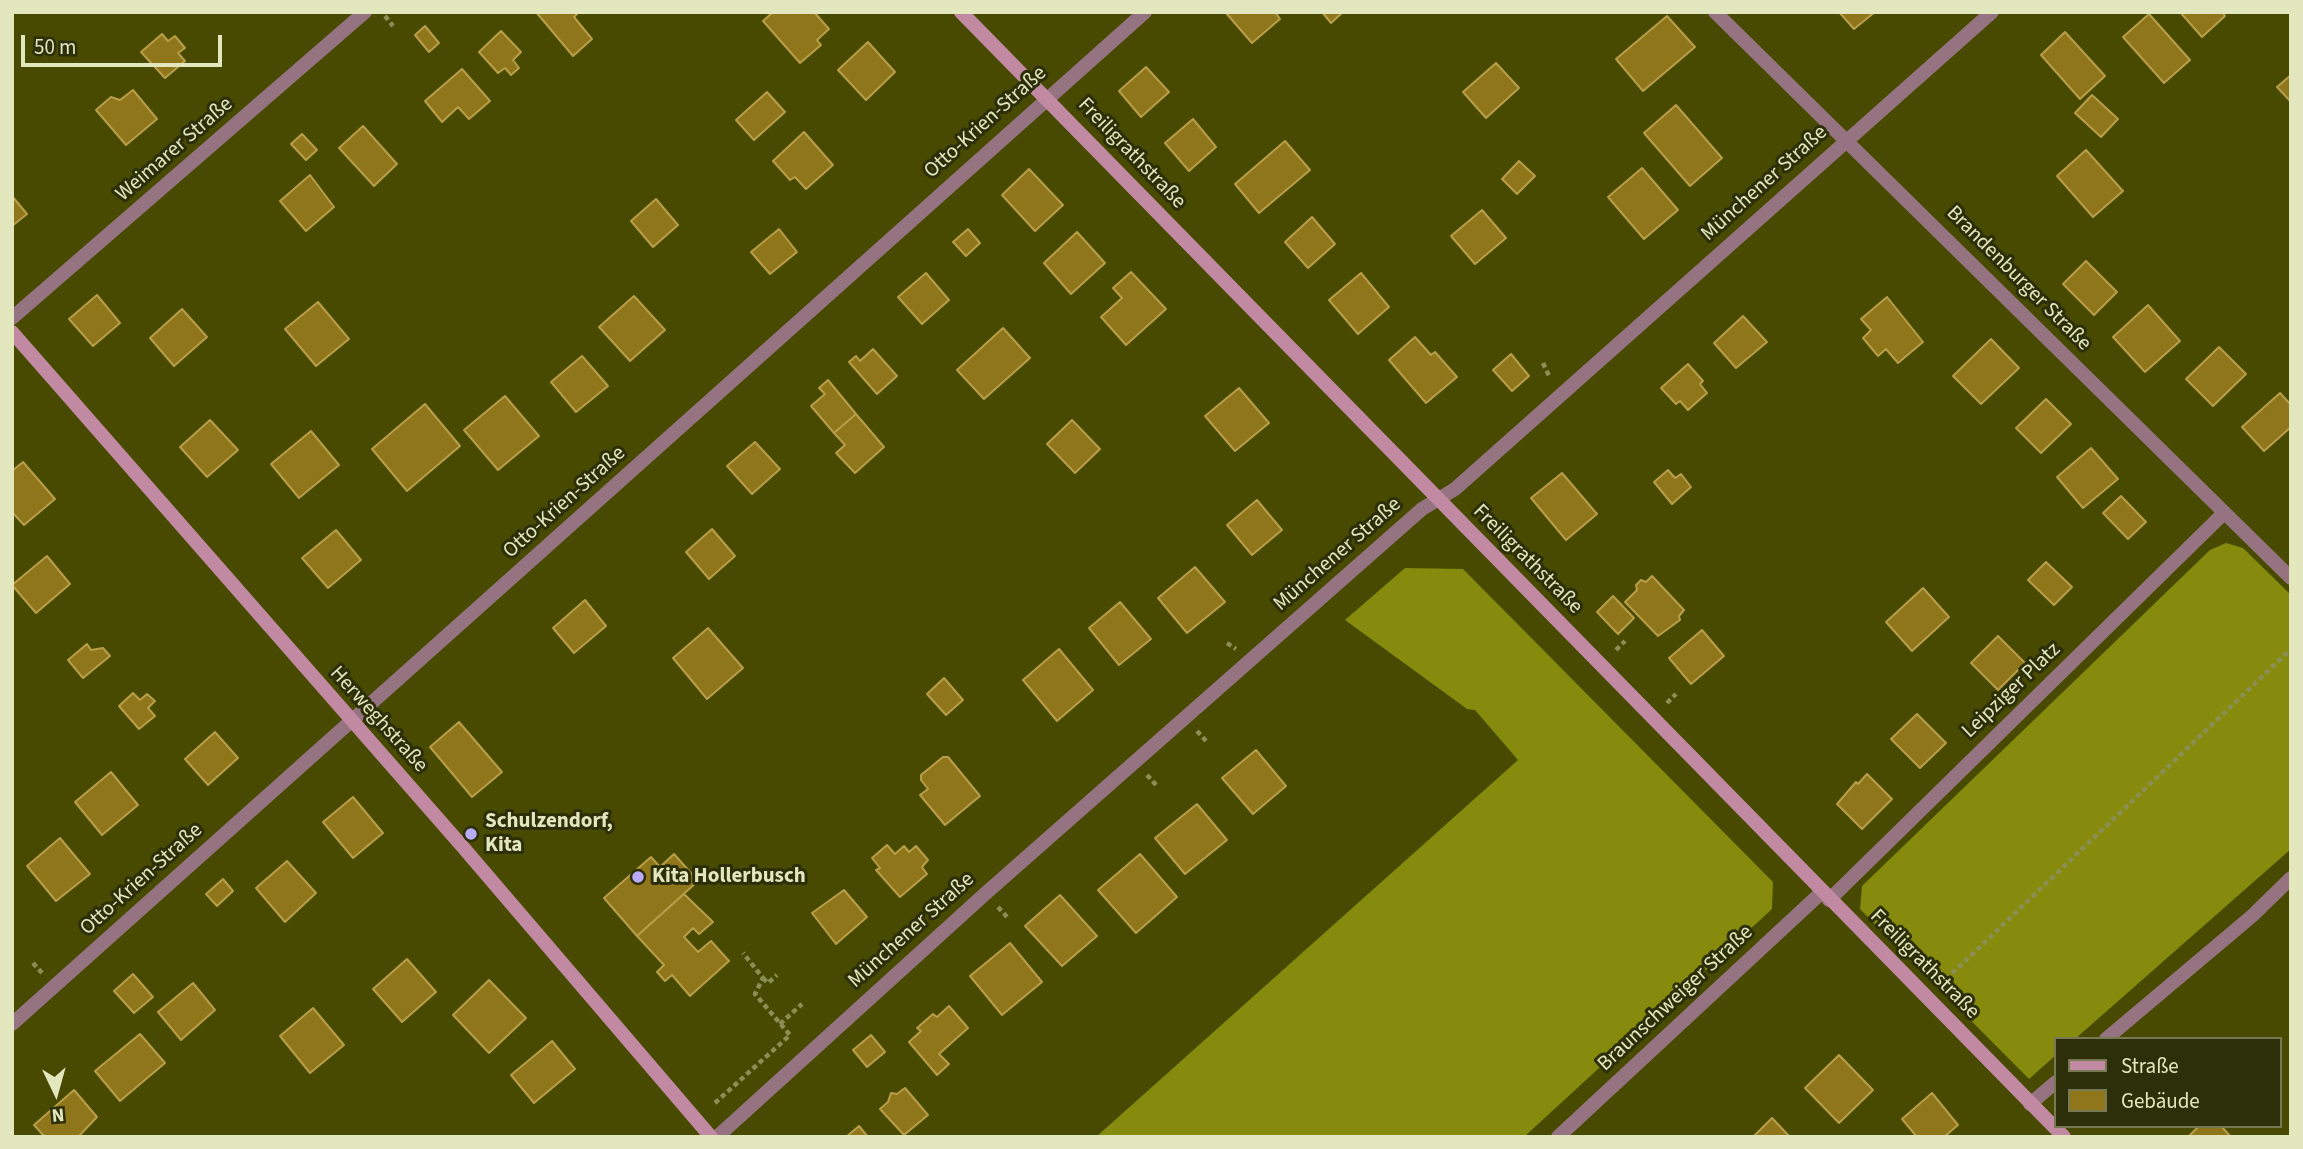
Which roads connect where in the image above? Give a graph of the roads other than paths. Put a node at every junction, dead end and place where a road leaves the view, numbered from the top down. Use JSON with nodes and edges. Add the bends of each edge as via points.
{"nodes":[{"id":1,"x":365,"y":12,"type":"edge"},
{"id":2,"x":961,"y":12,"type":"edge"},
{"id":3,"x":1145,"y":12,"type":"edge"},
{"id":4,"x":1715,"y":12,"type":"edge"},
{"id":5,"x":1992,"y":12,"type":"edge"},
{"id":6,"x":1046,"y":97,"type":"junction"},
{"id":7,"x":1847,"y":139,"type":"junction"},
{"id":8,"x":12,"y":318,"type":"edge"},
{"id":9,"x":12,"y":332,"type":"edge"},
{"id":10,"x":1437,"y":499,"type":"junction"},
{"id":11,"x":2224,"y":513,"type":"junction"},
{"id":12,"x":2291,"y":578,"type":"edge"},
{"id":13,"x":352,"y":722,"type":"junction"},
{"id":14,"x":2291,"y":878,"type":"edge"},
{"id":15,"x":1826,"y":896,"type":"junction"},
{"id":16,"x":12,"y":1024,"type":"edge"},
{"id":17,"x":2108,"y":1037,"type":"edge"},
{"id":18,"x":2054,"y":1084,"type":"edge"},
{"id":19,"x":2030,"y":1104,"type":"junction"},
{"id":20,"x":2054,"y":1127,"type":"edge"},
{"id":21,"x":711,"y":1137,"type":"edge"},
{"id":22,"x":716,"y":1137,"type":"edge"},
{"id":23,"x":1558,"y":1137,"type":"edge"}],
"edges":[{"from":1,"to":8,"type":"street","name":"Weimarer Straße"},
{"from":2,"to":6,"type":"street","name":"Freiligrathstraße"},
{"from":3,"to":6,"type":"street","name":"Otto-Krien-Straße"},
{"from":4,"to":7,"type":"street","name":"Brandenburger Straße"},
{"from":5,"to":7,"type":"street","name":"Münchener Straße"},
{"from":6,"to":10,"type":"street","name":"Freiligrathstraße"},
{"from":6,"to":13,"type":"street","name":"Otto-Krien-Straße"},
{"from":7,"to":10,"type":"street","name":"Münchener Straße","via":[[1460,484]]},
{"from":7,"to":11,"type":"street","name":"Brandenburger Straße"},
{"from":9,"to":13,"type":"street","name":"Herweghstraße"},
{"from":10,"to":15,"type":"street","name":"Freiligrathstraße"},
{"from":10,"to":22,"type":"street","name":"Münchener Straße","via":[[1004,877]]},
{"from":11,"to":12,"type":"street","name":"Brandenburger Straße"},
{"from":11,"to":15,"type":"street","name":"Leipziger Platz"},
{"from":13,"to":16,"type":"street","name":"Otto-Krien-Straße"},
{"from":13,"to":21,"type":"street","name":"Herweghstraße"},
{"from":14,"to":17,"type":"street"},
{"from":15,"to":19,"type":"street","name":"Freiligrathstraße"},
{"from":15,"to":23,"type":"street","name":"Braunschweiger Straße"},
{"from":18,"to":19,"type":"street"},
{"from":19,"to":20,"type":"street","name":"Freiligrathstraße"}]}
